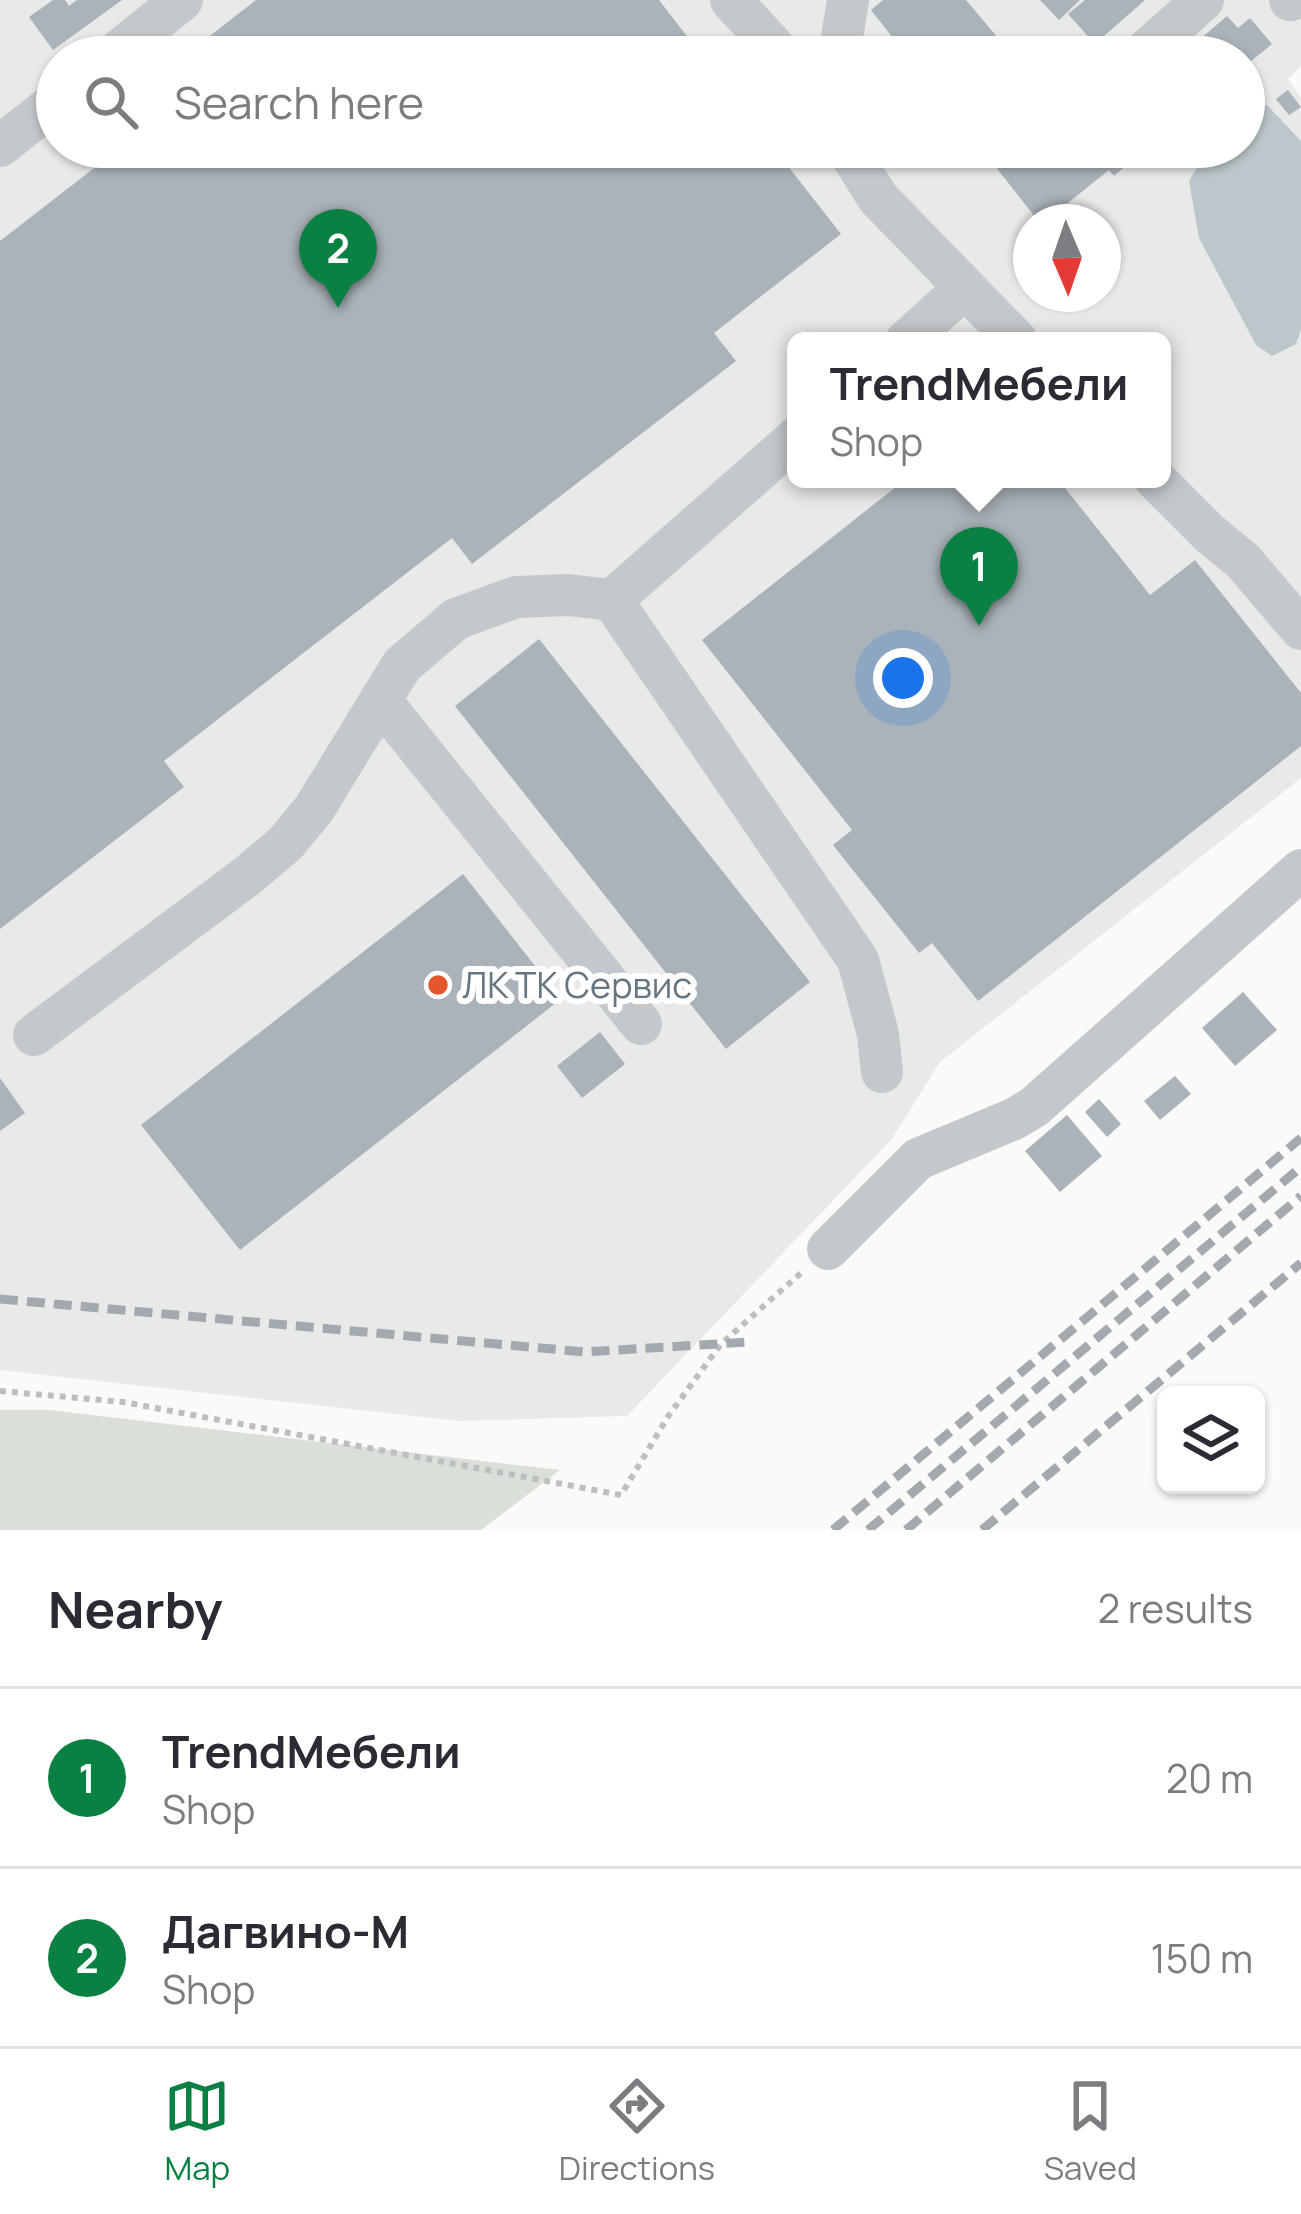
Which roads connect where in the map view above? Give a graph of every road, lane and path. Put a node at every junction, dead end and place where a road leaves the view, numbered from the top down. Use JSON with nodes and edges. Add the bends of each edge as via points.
{"nodes":[{"id":1,"x":182,"y":0,"type":"edge"},
{"id":2,"x":731,"y":0,"type":"edge"},
{"id":3,"x":848,"y":0,"type":"edge"},
{"id":4,"x":1203,"y":0,"type":"edge"},
{"id":5,"x":138,"y":36,"type":"edge"},
{"id":6,"x":764,"y":36,"type":"edge"},
{"id":7,"x":842,"y":36,"type":"edge"},
{"id":8,"x":1163,"y":36,"type":"edge"},
{"id":9,"x":36,"y":117,"type":"edge"},
{"id":10,"x":0,"y":146,"type":"edge"},
{"id":11,"x":859,"y":168,"type":"edge"},
{"id":12,"x":965,"y":288,"type":"junction"},
{"id":13,"x":915,"y":332,"type":"edge"},
{"id":14,"x":1008,"y":332,"type":"edge"},
{"id":15,"x":787,"y":446,"type":"edge"},
{"id":16,"x":1164,"y":488,"type":"edge"},
{"id":17,"x":612,"y":600,"type":"junction"},
{"id":18,"x":1301,"y":629,"type":"edge"},
{"id":19,"x":380,"y":700,"type":"junction"},
{"id":20,"x":1301,"y":870,"type":"edge"},
{"id":21,"x":641,"y":1024,"type":"dead end"},
{"id":22,"x":34,"y":1035,"type":"dead end"},
{"id":23,"x":882,"y":1072,"type":"dead end"},
{"id":24,"x":828,"y":1249,"type":"joint"},
{"id":25,"x":0,"y":1391,"type":"edge"}],
"edges":[{"from":1,"to":5,"type":"lane"},
{"from":2,"to":6,"type":"lane"},
{"from":3,"to":7,"type":"lane"},
{"from":4,"to":8,"type":"lane"},
{"from":9,"to":10,"type":"lane"},
{"from":11,"to":12,"type":"lane"},
{"from":12,"to":13,"type":"lane"},
{"from":12,"to":14,"type":"lane"},
{"from":15,"to":17,"type":"lane"},
{"from":16,"to":18,"type":"lane"},
{"from":17,"to":19,"type":"lane","via":[[516,597],[457,620],[402,665]]},
{"from":17,"to":23,"type":"lane","via":[[858,960]]},
{"from":19,"to":21,"type":"lane"},
{"from":19,"to":22,"type":"lane","via":[[285,844]]},
{"from":20,"to":24,"type":"lane","via":[[1034,1107],[918,1159]]},
{"from":24,"to":25,"type":"path","via":[[721,1344],[621,1495],[123,1402]]}]}
